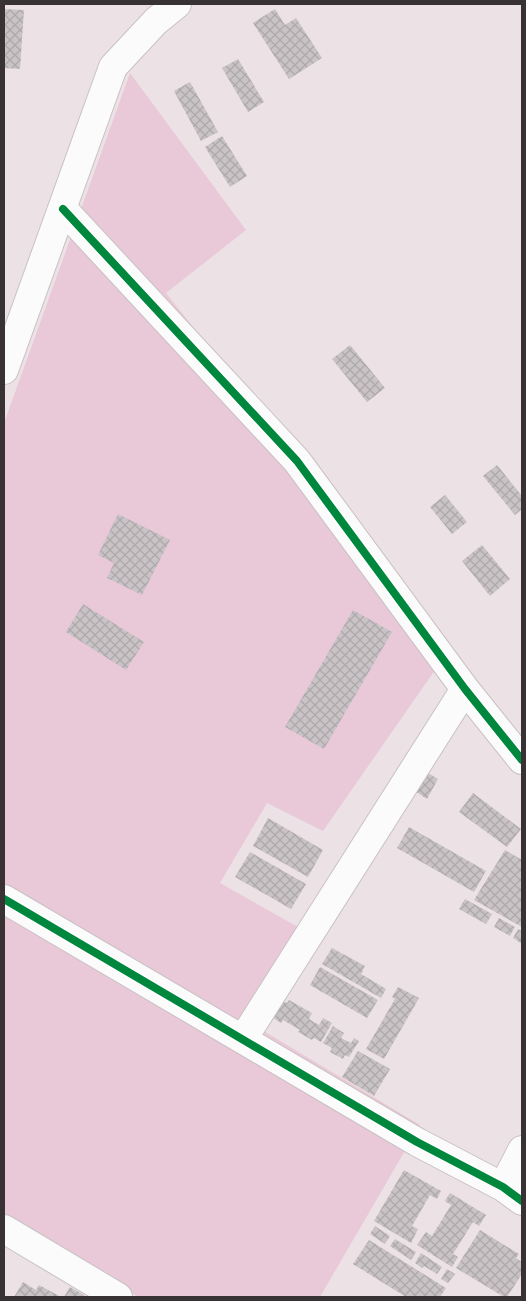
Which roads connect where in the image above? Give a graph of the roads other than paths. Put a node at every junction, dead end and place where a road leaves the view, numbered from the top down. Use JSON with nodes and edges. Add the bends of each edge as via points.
{"nodes":[{"id":1,"x":177,"y":4,"type":"edge"},
{"id":2,"x":62,"y":209,"type":"junction"},
{"id":3,"x":4,"y":370,"type":"edge"},
{"id":4,"x":465,"y":689,"type":"junction"},
{"id":5,"x":522,"y":760,"type":"edge"},
{"id":6,"x":4,"y":900,"type":"edge"},
{"id":7,"x":242,"y":1039,"type":"junction"},
{"id":8,"x":522,"y":1150,"type":"edge"},
{"id":9,"x":513,"y":1194,"type":"edge"},
{"id":10,"x":4,"y":1229,"type":"edge"},
{"id":11,"x":118,"y":1297,"type":"edge"}],
"edges":[{"from":1,"to":2,"type":"street","via":[[156,21],[113,67]]},
{"from":2,"to":3,"type":"street"},
{"from":2,"to":4,"type":"street","via":[[297,461]]},
{"from":4,"to":5,"type":"street"},
{"from":4,"to":7,"type":"street"},
{"from":6,"to":7,"type":"street"},
{"from":7,"to":9,"type":"street","via":[[417,1142]]},
{"from":8,"to":9,"type":"street"},
{"from":10,"to":11,"type":"street"}]}
